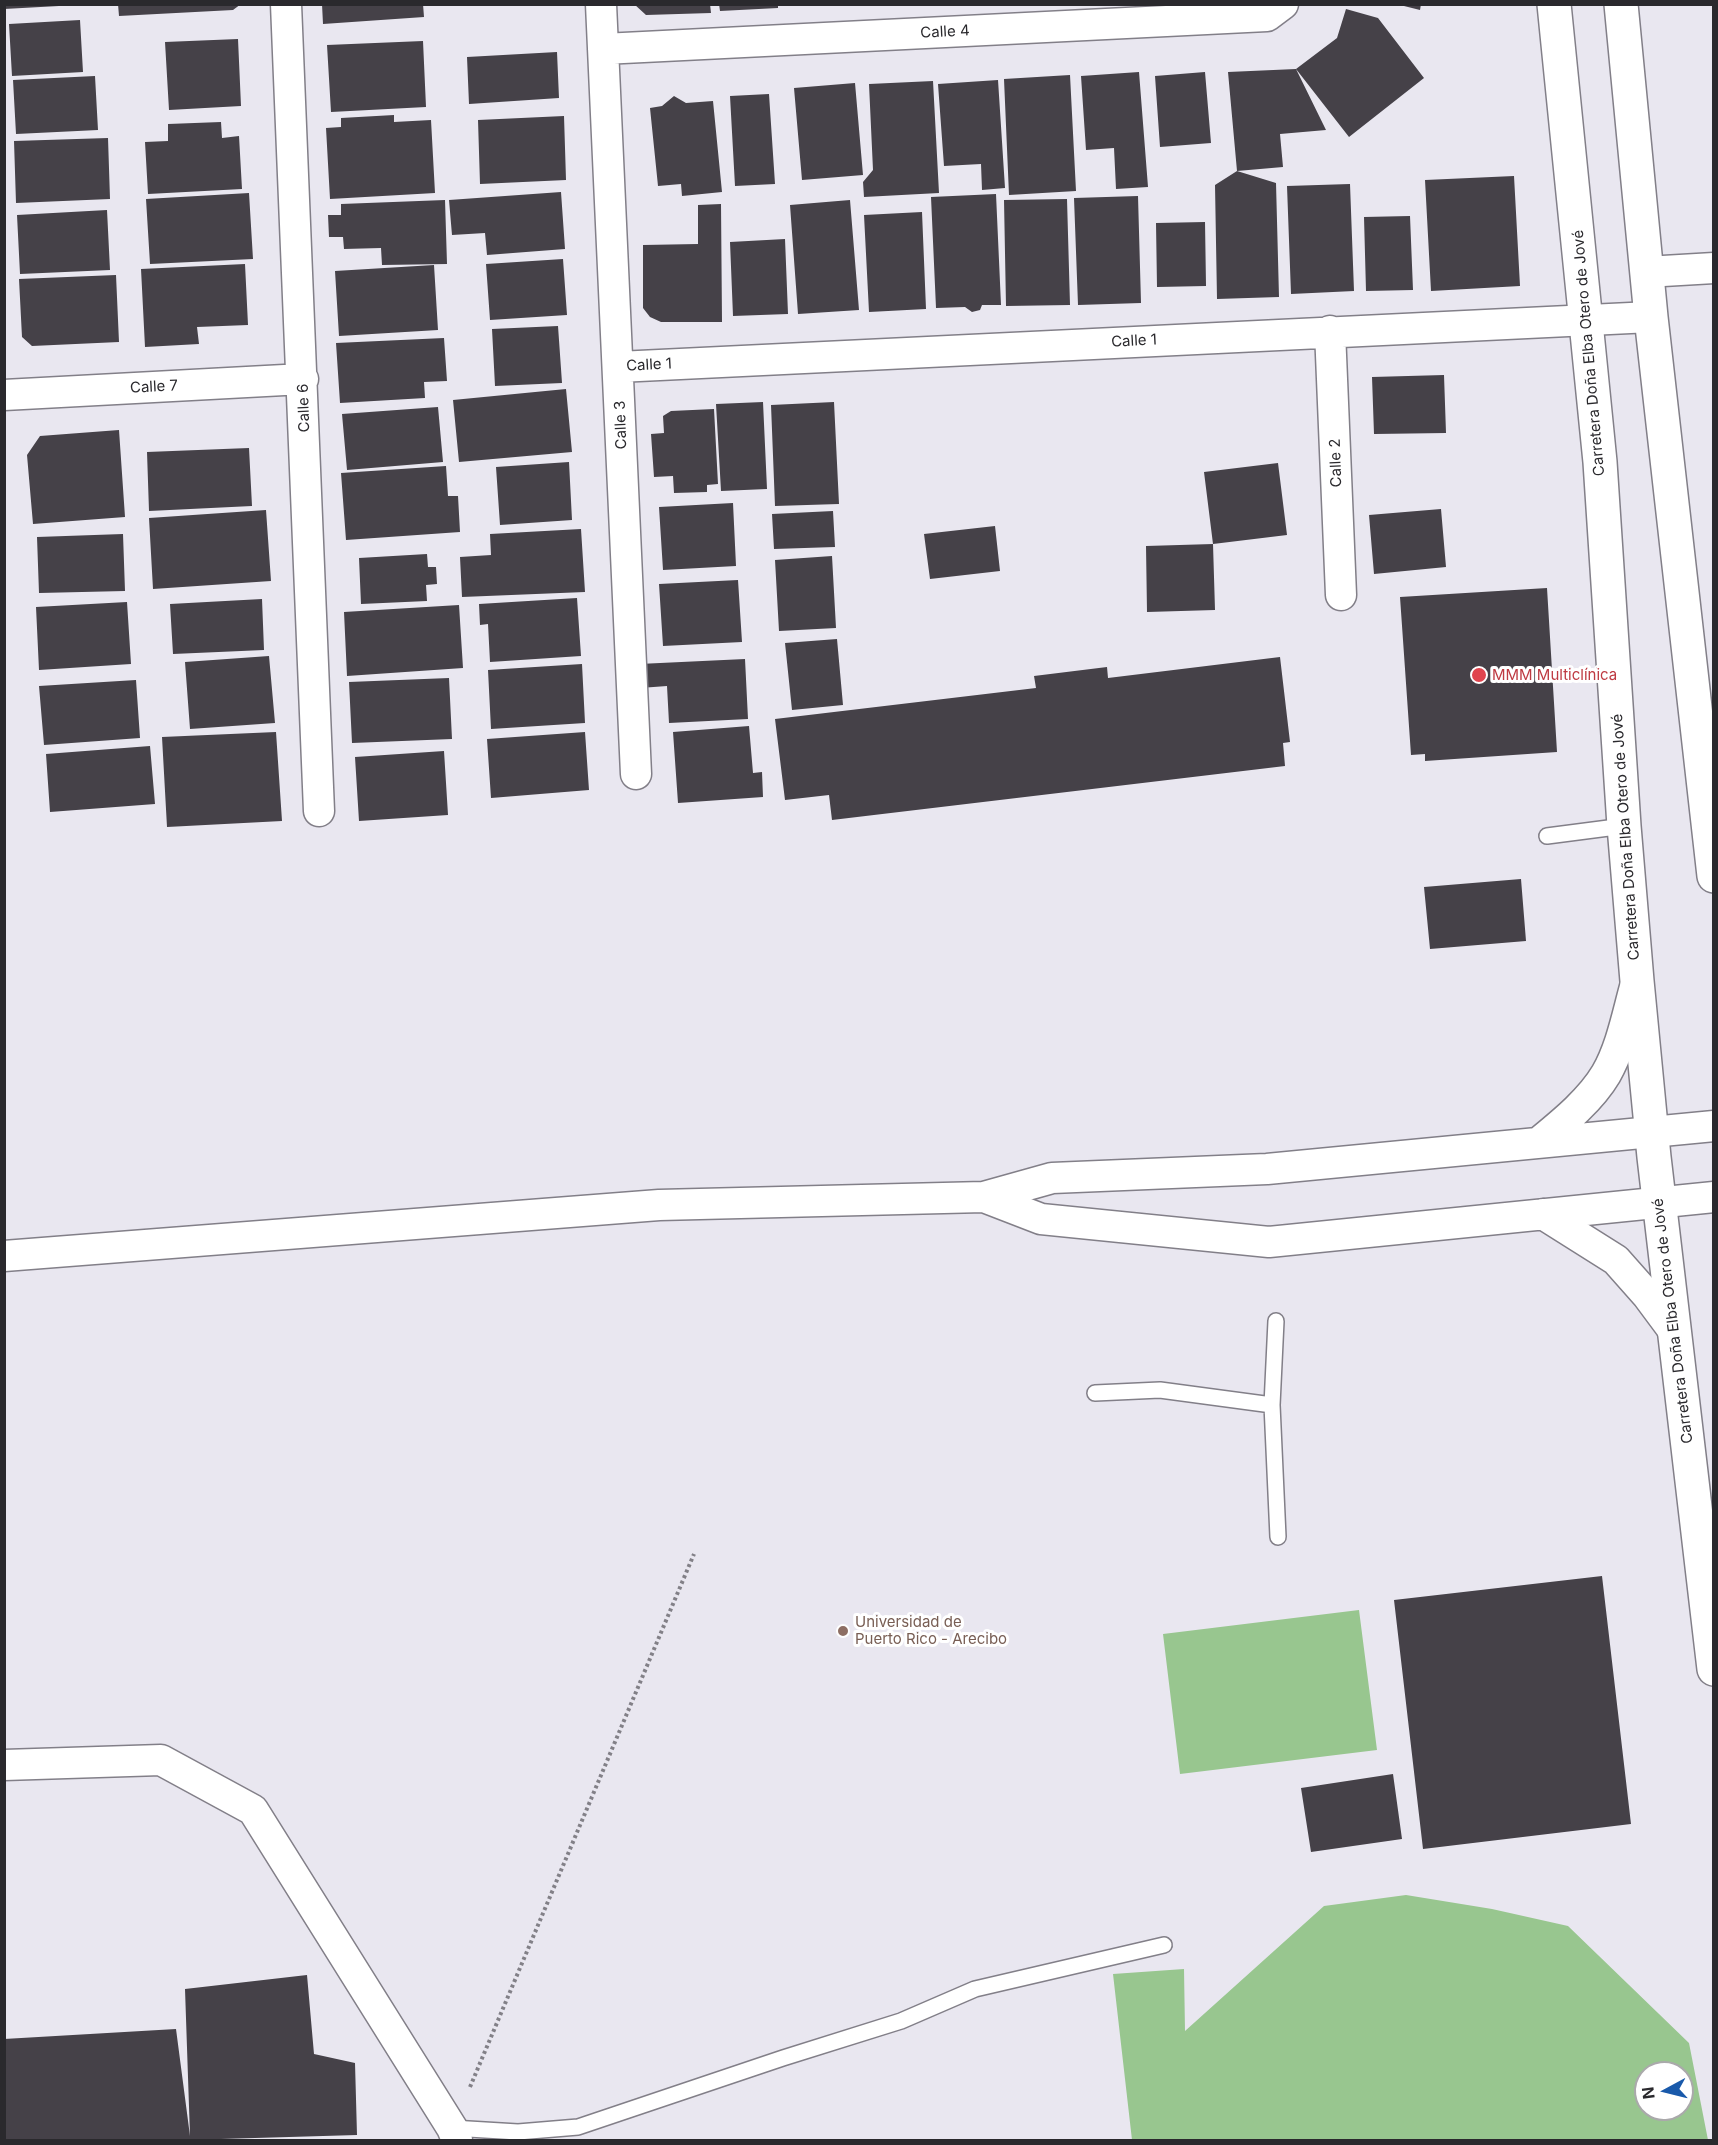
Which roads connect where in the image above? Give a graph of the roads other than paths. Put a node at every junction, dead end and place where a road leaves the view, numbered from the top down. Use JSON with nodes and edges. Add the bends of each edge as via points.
{"nodes":[{"id":1,"x":286,"y":4,"type":"edge"},
{"id":2,"x":601,"y":4,"type":"edge"},
{"id":3,"x":1283,"y":4,"type":"edge"},
{"id":4,"x":1554,"y":4,"type":"edge"},
{"id":5,"x":1621,"y":4,"type":"edge"},
{"id":6,"x":603,"y":49,"type":"junction"},
{"id":7,"x":1713,"y":268,"type":"edge"},
{"id":8,"x":1646,"y":272,"type":"junction"},
{"id":9,"x":1650,"y":317,"type":"junction"},
{"id":10,"x":1586,"y":320,"type":"junction"},
{"id":11,"x":1330,"y":332,"type":"junction"},
{"id":12,"x":618,"y":367,"type":"junction"},
{"id":13,"x":303,"y":379,"type":"junction"},
{"id":14,"x":4,"y":395,"type":"edge"},
{"id":15,"x":1341,"y":595,"type":"dead end"},
{"id":16,"x":636,"y":774,"type":"dead end"},
{"id":17,"x":319,"y":811,"type":"dead end"},
{"id":18,"x":1624,"y":826,"type":"junction"},
{"id":19,"x":1547,"y":836,"type":"dead end"},
{"id":20,"x":1713,"y":876,"type":"edge"},
{"id":21,"x":1637,"y":981,"type":"junction"},
{"id":22,"x":1713,"y":1126,"type":"edge"},
{"id":23,"x":1652,"y":1132,"type":"junction"},
{"id":24,"x":1538,"y":1143,"type":"junction"},
{"id":25,"x":984,"y":1197,"type":"junction"},
{"id":26,"x":1713,"y":1197,"type":"edge"},
{"id":27,"x":1659,"y":1202,"type":"junction"},
{"id":28,"x":1543,"y":1214,"type":"junction"},
{"id":29,"x":4,"y":1256,"type":"edge"},
{"id":30,"x":1276,"y":1321,"type":"dead end"},
{"id":31,"x":1673,"y":1330,"type":"junction"},
{"id":32,"x":1095,"y":1393,"type":"dead end"},
{"id":33,"x":1272,"y":1405,"type":"junction"},
{"id":34,"x":1278,"y":1537,"type":"dead end"},
{"id":35,"x":1713,"y":1669,"type":"edge"},
{"id":36,"x":4,"y":1765,"type":"edge"},
{"id":37,"x":1164,"y":1945,"type":"dead end"},
{"id":38,"x":455,"y":2134,"type":"edge"}],
"edges":[{"from":1,"to":13,"type":"street","name":"Calle 6"},
{"from":2,"to":6,"type":"street","name":"Calle 3"},
{"from":3,"to":6,"type":"street","name":"Calle 4","via":[[1267,16]]},
{"from":4,"to":10,"type":"street","name":"Carretera Doña Elba Otero de Jové"},
{"from":5,"to":8,"type":"street"},
{"from":6,"to":12,"type":"street","name":"Calle 3"},
{"from":7,"to":8,"type":"street"},
{"from":8,"to":9,"type":"street"},
{"from":9,"to":10,"type":"street","name":"Calle 1"},
{"from":9,"to":20,"type":"street"},
{"from":10,"to":11,"type":"street","name":"Calle 1"},
{"from":10,"to":18,"type":"street","name":"Carretera Doña Elba Otero de Jové","via":[[1600,462]]},
{"from":11,"to":12,"type":"street","name":"Calle 1"},
{"from":11,"to":15,"type":"street","name":"Calle 2"},
{"from":12,"to":16,"type":"street","name":"Calle 3"},
{"from":13,"to":14,"type":"street","name":"Calle 7"},
{"from":13,"to":17,"type":"street","name":"Calle 6"},
{"from":18,"to":19,"type":"lane"},
{"from":18,"to":21,"type":"street","name":"Carretera Doña Elba Otero de Jové"},
{"from":21,"to":23,"type":"street","name":"Carretera Doña Elba Otero de Jové"},
{"from":21,"to":24,"type":"street","via":[[1618,1048],[1605,1076],[1573,1114]]},
{"from":22,"to":23,"type":"street"},
{"from":23,"to":24,"type":"street"},
{"from":23,"to":27,"type":"street","name":"Carretera Doña Elba Otero de Jové"},
{"from":24,"to":25,"type":"street","via":[[1267,1169],[1052,1178]]},
{"from":25,"to":28,"type":"street","via":[[1041,1219],[1269,1242]]},
{"from":25,"to":29,"type":"street","via":[[659,1204]]},
{"from":26,"to":27,"type":"street"},
{"from":27,"to":28,"type":"street"},
{"from":27,"to":31,"type":"street","name":"Carretera Doña Elba Otero de Jové"},
{"from":28,"to":31,"type":"street","via":[[1616,1260]]},
{"from":30,"to":33,"type":"lane"},
{"from":31,"to":35,"type":"street","name":"Carretera Doña Elba Otero de Jové"},
{"from":32,"to":33,"type":"lane","via":[[1160,1390]]},
{"from":33,"to":34,"type":"lane"},
{"from":36,"to":38,"type":"street","via":[[161,1760],[252,1810]]},
{"from":37,"to":38,"type":"lane","via":[[975,1989],[900,2021],[578,2127]]}]}
